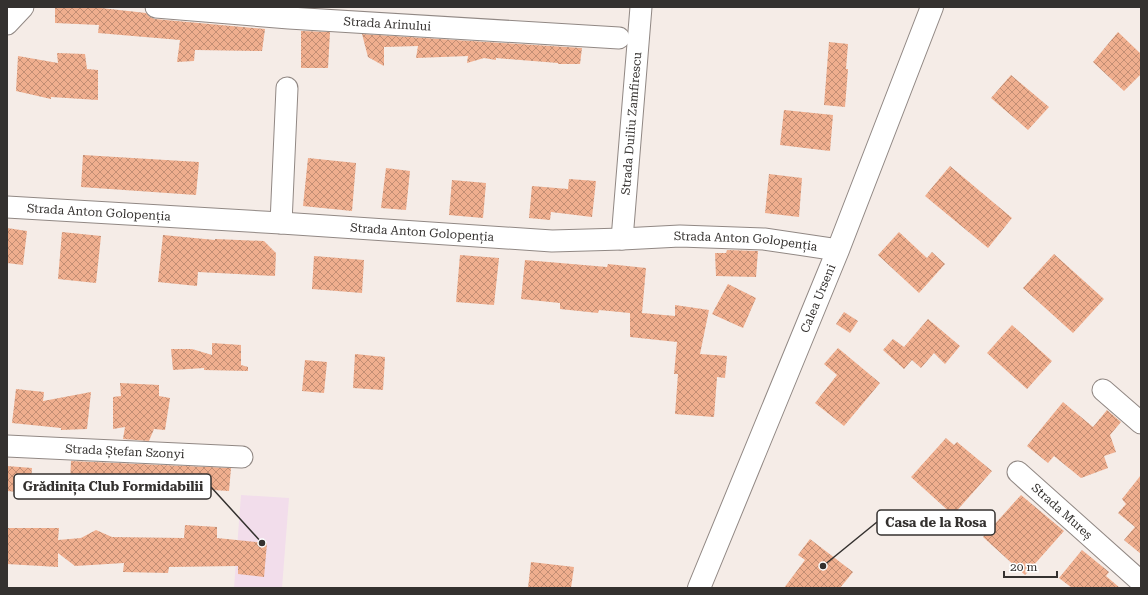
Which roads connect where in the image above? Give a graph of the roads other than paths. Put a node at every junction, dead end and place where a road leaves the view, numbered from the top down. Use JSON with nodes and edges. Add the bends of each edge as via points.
{"nodes":[{"id":1,"x":23,"y":7,"type":"edge"},
{"id":2,"x":156,"y":7,"type":"edge"},
{"id":3,"x":641,"y":7,"type":"edge"},
{"id":4,"x":932,"y":7,"type":"edge"},
{"id":5,"x":7,"y":24,"type":"edge"},
{"id":6,"x":619,"y":38,"type":"dead end"},
{"id":7,"x":287,"y":88,"type":"dead end"},
{"id":8,"x":7,"y":207,"type":"edge"},
{"id":9,"x":281,"y":223,"type":"junction"},
{"id":10,"x":622,"y":239,"type":"junction"},
{"id":11,"x":838,"y":250,"type":"junction"},
{"id":12,"x":1103,"y":390,"type":"dead end"},
{"id":13,"x":1141,"y":424,"type":"edge"},
{"id":14,"x":7,"y":446,"type":"edge"},
{"id":15,"x":242,"y":457,"type":"dead end"},
{"id":16,"x":1018,"y":472,"type":"dead end"},
{"id":17,"x":1141,"y":582,"type":"edge"},
{"id":18,"x":699,"y":588,"type":"edge"}],
"edges":[{"from":1,"to":5,"type":"street"},
{"from":2,"to":6,"type":"street","name":"Strada Arinului","via":[[289,18]]},
{"from":3,"to":10,"type":"street","name":"Strada Duiliu Zamfirescu"},
{"from":4,"to":11,"type":"street","name":"Calea Urseni"},
{"from":7,"to":9,"type":"street"},
{"from":8,"to":9,"type":"street","name":"Strada Anton Golopenția"},
{"from":9,"to":10,"type":"street","name":"Strada Anton Golopenția","via":[[552,241]]},
{"from":10,"to":11,"type":"street","name":"Strada Anton Golopenția","via":[[680,236],[756,239]]},
{"from":11,"to":18,"type":"street","name":"Calea Urseni"},
{"from":12,"to":13,"type":"street"},
{"from":14,"to":15,"type":"street","name":"Strada Ștefan Szonyi"},
{"from":16,"to":17,"type":"street","name":"Strada Mureș"}]}
